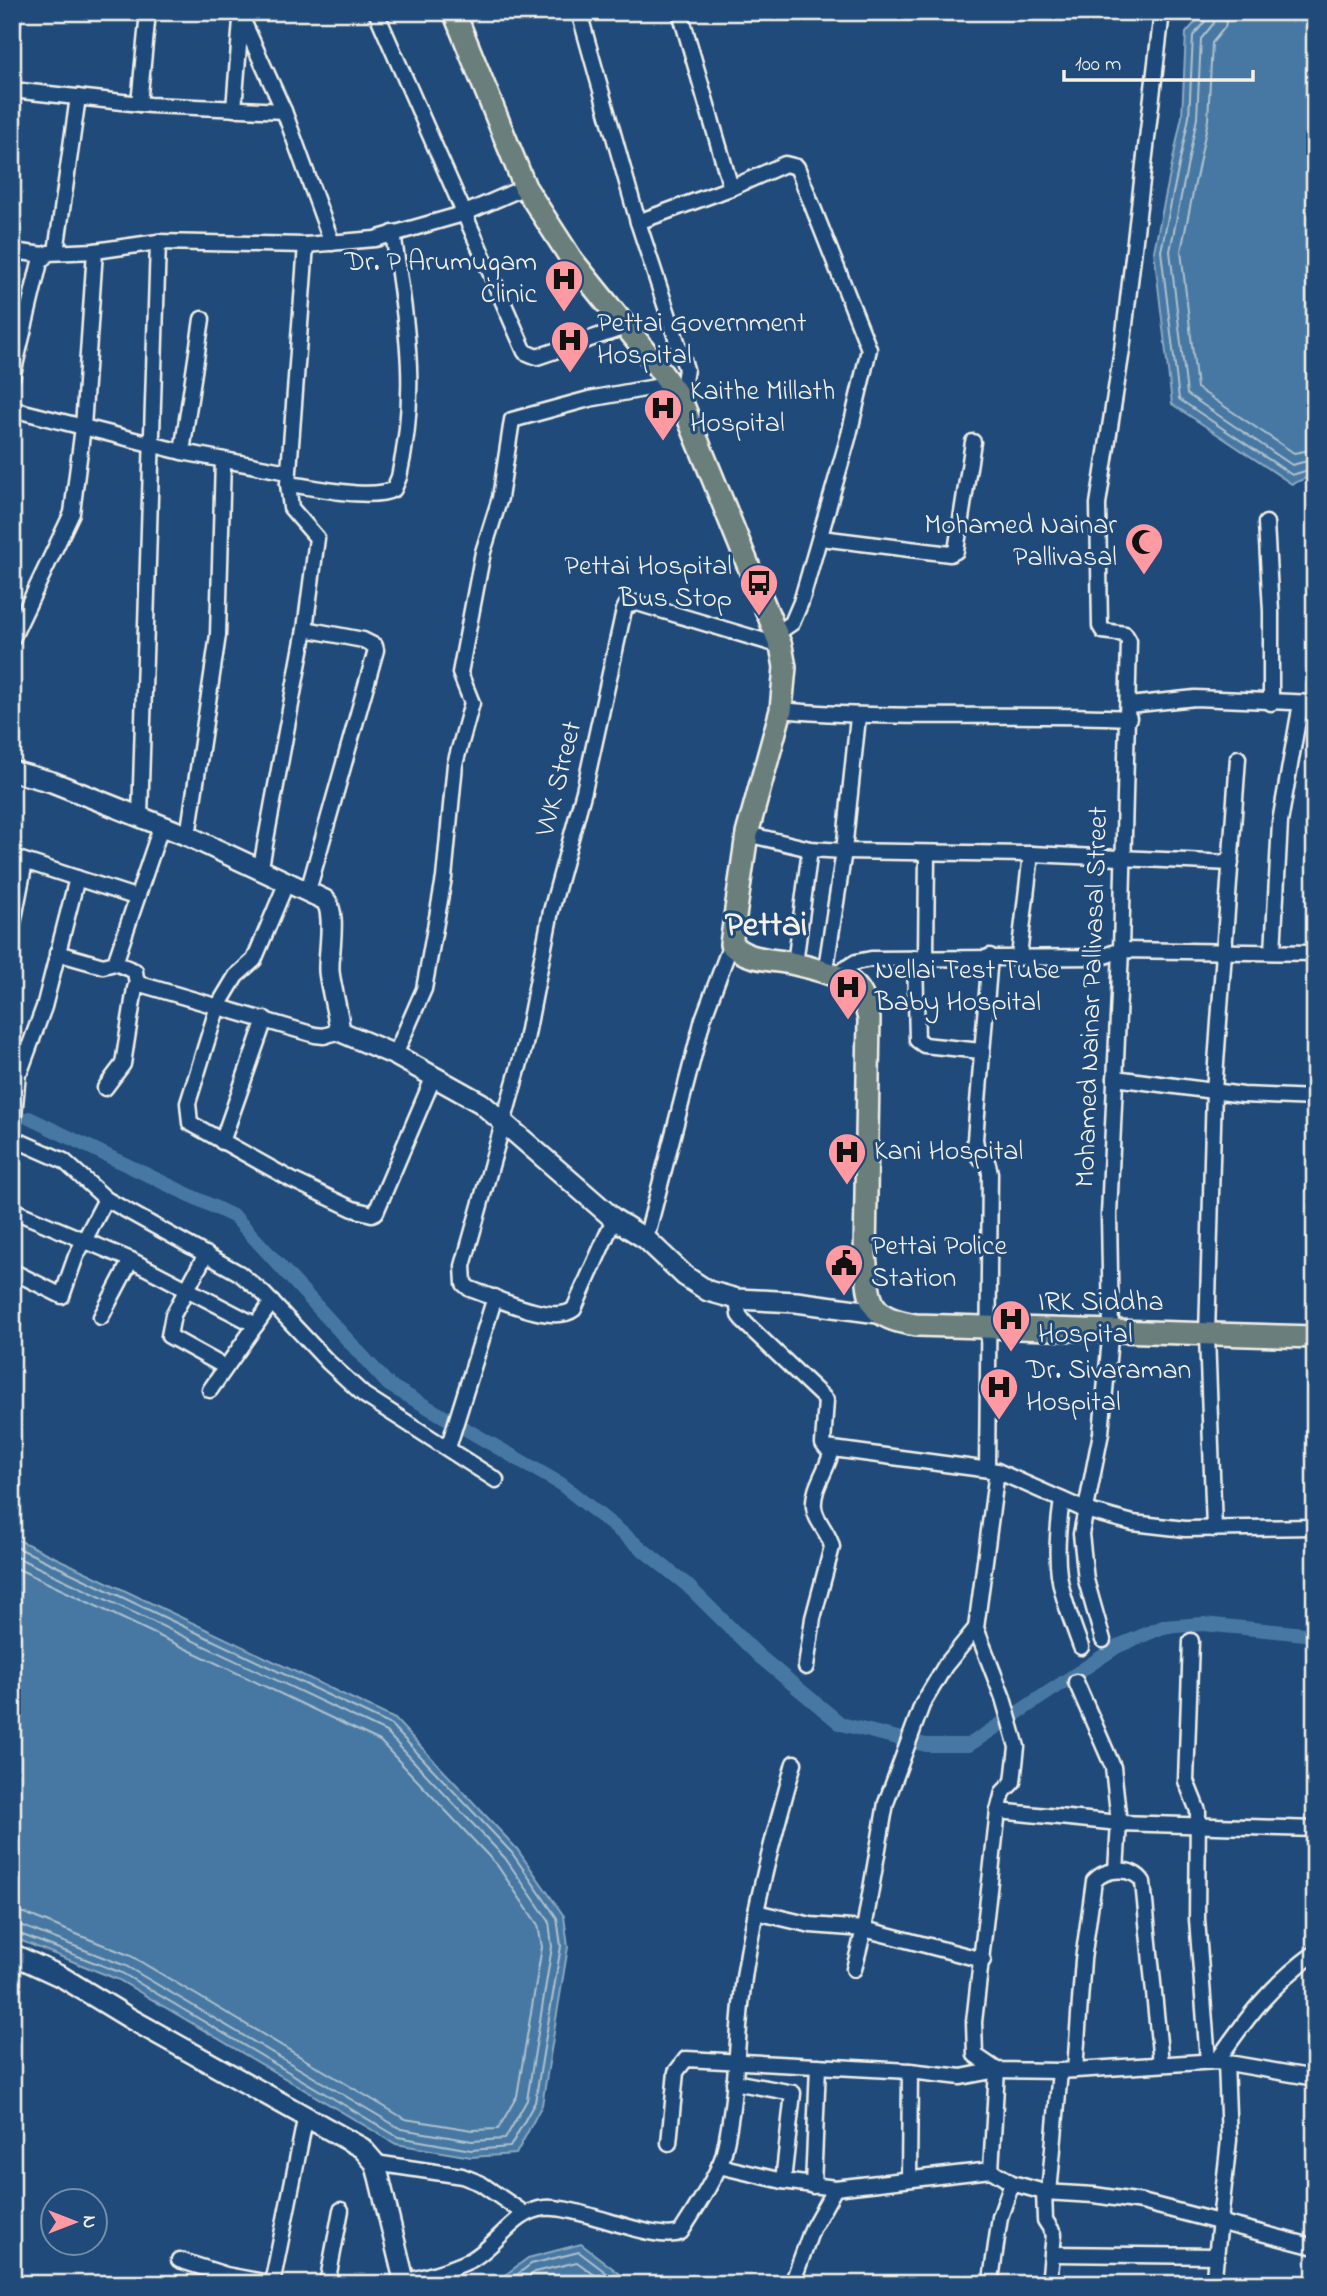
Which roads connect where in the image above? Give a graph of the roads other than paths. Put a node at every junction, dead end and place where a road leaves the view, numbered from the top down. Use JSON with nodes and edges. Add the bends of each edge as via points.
{"nodes":[{"id":1,"x":13,"y":12,"type":"edge"},
{"id":2,"x":148,"y":12,"type":"edge"},
{"id":3,"x":376,"y":12,"type":"edge"},
{"id":4,"x":454,"y":12,"type":"edge"},
{"id":5,"x":579,"y":12,"type":"edge"},
{"id":6,"x":680,"y":12,"type":"edge"},
{"id":7,"x":1162,"y":12,"type":"edge"},
{"id":8,"x":240,"y":15,"type":"edge"},
{"id":9,"x":12,"y":26,"type":"edge"},
{"id":10,"x":12,"y":90,"type":"edge"},
{"id":11,"x":78,"y":97,"type":"junction"},
{"id":12,"x":139,"y":104,"type":"junction"},
{"id":13,"x":234,"y":109,"type":"junction"},
{"id":14,"x":284,"y":111,"type":"junction"},
{"id":15,"x":525,"y":187,"type":"junction"},
{"id":16,"x":731,"y":188,"type":"junction"},
{"id":17,"x":463,"y":214,"type":"junction"},
{"id":18,"x":638,"y":222,"type":"junction"},
{"id":19,"x":393,"y":233,"type":"junction"},
{"id":20,"x":158,"y":242,"type":"junction"},
{"id":21,"x":332,"y":243,"type":"junction"},
{"id":22,"x":306,"y":245,"type":"junction"},
{"id":23,"x":12,"y":251,"type":"edge"},
{"id":24,"x":95,"y":251,"type":"junction"},
{"id":25,"x":50,"y":254,"type":"junction"},
{"id":26,"x":202,"y":319,"type":"dead end"},
{"id":27,"x":625,"y":327,"type":"junction"},
{"id":28,"x":12,"y":378,"type":"edge"},
{"id":29,"x":676,"y":392,"type":"junction"},
{"id":30,"x":12,"y":409,"type":"edge"},
{"id":31,"x":83,"y":428,"type":"junction"},
{"id":32,"x":973,"y":442,"type":"dead end"},
{"id":33,"x":151,"y":444,"type":"junction"},
{"id":34,"x":182,"y":452,"type":"junction"},
{"id":35,"x":223,"y":460,"type":"junction"},
{"id":36,"x":288,"y":478,"type":"junction"},
{"id":37,"x":1266,"y":523,"type":"dead end"},
{"id":38,"x":821,"y":538,"type":"junction"},
{"id":39,"x":305,"y":629,"type":"junction"},
{"id":40,"x":12,"y":639,"type":"edge"},
{"id":41,"x":779,"y":640,"type":"junction"},
{"id":42,"x":1270,"y":703,"type":"junction"},
{"id":43,"x":1308,"y":703,"type":"edge"},
{"id":44,"x":781,"y":710,"type":"junction"},
{"id":45,"x":1129,"y":711,"type":"junction"},
{"id":46,"x":858,"y":717,"type":"junction"},
{"id":47,"x":1238,"y":758,"type":"dead end"},
{"id":48,"x":12,"y":771,"type":"edge"},
{"id":49,"x":140,"y":817,"type":"junction"},
{"id":50,"x":161,"y":827,"type":"junction"},
{"id":51,"x":747,"y":834,"type":"junction"},
{"id":52,"x":188,"y":836,"type":"junction"},
{"id":53,"x":810,"y":849,"type":"junction"},
{"id":54,"x":844,"y":851,"type":"junction"},
{"id":55,"x":926,"y":854,"type":"junction"},
{"id":56,"x":1031,"y":854,"type":"junction"},
{"id":57,"x":1122,"y":858,"type":"junction"},
{"id":58,"x":19,"y":859,"type":"edge"},
{"id":59,"x":1231,"y":863,"type":"junction"},
{"id":60,"x":260,"y":872,"type":"junction"},
{"id":61,"x":77,"y":877,"type":"junction"},
{"id":62,"x":286,"y":884,"type":"junction"},
{"id":63,"x":308,"y":891,"type":"junction"},
{"id":64,"x":135,"y":898,"type":"junction"},
{"id":65,"x":12,"y":929,"type":"edge"},
{"id":66,"x":731,"y":944,"type":"junction"},
{"id":67,"x":1121,"y":950,"type":"junction"},
{"id":68,"x":1225,"y":951,"type":"junction"},
{"id":69,"x":1273,"y":952,"type":"junction"},
{"id":70,"x":57,"y":953,"type":"junction"},
{"id":71,"x":1315,"y":953,"type":"edge"},
{"id":72,"x":990,"y":956,"type":"junction"},
{"id":73,"x":1019,"y":956,"type":"junction"},
{"id":74,"x":920,"y":958,"type":"junction"},
{"id":75,"x":115,"y":963,"type":"junction"},
{"id":76,"x":795,"y":964,"type":"junction"},
{"id":77,"x":830,"y":975,"type":"junction"},
{"id":78,"x":137,"y":985,"type":"junction"},
{"id":79,"x":218,"y":1006,"type":"junction"},
{"id":80,"x":265,"y":1019,"type":"junction"},
{"id":81,"x":339,"y":1031,"type":"junction"},
{"id":82,"x":982,"y":1051,"type":"junction"},
{"id":83,"x":395,"y":1055,"type":"junction"},
{"id":84,"x":15,"y":1073,"type":"edge"},
{"id":85,"x":435,"y":1076,"type":"junction"},
{"id":86,"x":1115,"y":1078,"type":"junction"},
{"id":87,"x":106,"y":1088,"type":"dead end"},
{"id":88,"x":1213,"y":1091,"type":"junction"},
{"id":89,"x":1315,"y":1098,"type":"edge"},
{"id":90,"x":504,"y":1122,"type":"junction"},
{"id":91,"x":12,"y":1138,"type":"edge"},
{"id":92,"x":222,"y":1142,"type":"junction"},
{"id":93,"x":106,"y":1199,"type":"junction"},
{"id":94,"x":12,"y":1210,"type":"edge"},
{"id":95,"x":614,"y":1219,"type":"junction"},
{"id":96,"x":84,"y":1238,"type":"junction"},
{"id":97,"x":646,"y":1239,"type":"junction"},
{"id":98,"x":206,"y":1254,"type":"junction"},
{"id":99,"x":131,"y":1260,"type":"junction"},
{"id":100,"x":12,"y":1271,"type":"edge"},
{"id":101,"x":188,"y":1287,"type":"junction"},
{"id":102,"x":495,"y":1297,"type":"junction"},
{"id":103,"x":737,"y":1299,"type":"junction"},
{"id":104,"x":272,"y":1302,"type":"junction"},
{"id":105,"x":878,"y":1313,"type":"junction"},
{"id":106,"x":101,"y":1317,"type":"dead end"},
{"id":107,"x":256,"y":1325,"type":"junction"},
{"id":108,"x":988,"y":1326,"type":"junction"},
{"id":109,"x":1111,"y":1328,"type":"junction"},
{"id":110,"x":1207,"y":1335,"type":"junction"},
{"id":111,"x":1315,"y":1337,"type":"edge"},
{"id":112,"x":225,"y":1367,"type":"junction"},
{"id":113,"x":210,"y":1390,"type":"dead end"},
{"id":114,"x":449,"y":1448,"type":"junction"},
{"id":115,"x":832,"y":1449,"type":"junction"},
{"id":116,"x":992,"y":1470,"type":"junction"},
{"id":117,"x":496,"y":1480,"type":"dead end"},
{"id":118,"x":1062,"y":1500,"type":"junction"},
{"id":119,"x":1085,"y":1510,"type":"junction"},
{"id":120,"x":1315,"y":1527,"type":"edge"},
{"id":121,"x":1214,"y":1529,"type":"junction"},
{"id":122,"x":976,"y":1628,"type":"junction"},
{"id":123,"x":1103,"y":1640,"type":"dead end"},
{"id":124,"x":1191,"y":1641,"type":"dead end"},
{"id":125,"x":1081,"y":1647,"type":"dead end"},
{"id":126,"x":806,"y":1667,"type":"dead end"},
{"id":127,"x":1076,"y":1682,"type":"dead end"},
{"id":128,"x":794,"y":1763,"type":"dead end"},
{"id":129,"x":998,"y":1811,"type":"junction"},
{"id":130,"x":1119,"y":1823,"type":"junction"},
{"id":131,"x":1198,"y":1826,"type":"junction"},
{"id":132,"x":1315,"y":1829,"type":"edge"},
{"id":133,"x":1116,"y":1870,"type":"junction"},
{"id":134,"x":756,"y":1912,"type":"junction"},
{"id":135,"x":864,"y":1929,"type":"junction"},
{"id":136,"x":1315,"y":1953,"type":"edge"},
{"id":137,"x":12,"y":1954,"type":"edge"},
{"id":138,"x":983,"y":1960,"type":"junction"},
{"id":139,"x":854,"y":1969,"type":"dead end"},
{"id":140,"x":1217,"y":2062,"type":"junction"},
{"id":141,"x":1315,"y":2062,"type":"edge"},
{"id":142,"x":1161,"y":2063,"type":"junction"},
{"id":143,"x":738,"y":2064,"type":"junction"},
{"id":144,"x":818,"y":2066,"type":"junction"},
{"id":145,"x":997,"y":2070,"type":"junction"},
{"id":146,"x":910,"y":2071,"type":"junction"},
{"id":147,"x":1067,"y":2071,"type":"junction"},
{"id":148,"x":1311,"y":2077,"type":"edge"},
{"id":149,"x":734,"y":2082,"type":"junction"},
{"id":150,"x":306,"y":2115,"type":"junction"},
{"id":151,"x":669,"y":2143,"type":"dead end"},
{"id":152,"x":374,"y":2163,"type":"junction"},
{"id":153,"x":719,"y":2166,"type":"junction"},
{"id":154,"x":991,"y":2170,"type":"junction"},
{"id":155,"x":909,"y":2179,"type":"junction"},
{"id":156,"x":783,"y":2181,"type":"junction"},
{"id":157,"x":1012,"y":2183,"type":"junction"},
{"id":158,"x":813,"y":2186,"type":"junction"},
{"id":159,"x":835,"y":2188,"type":"junction"},
{"id":160,"x":1046,"y":2193,"type":"junction"},
{"id":161,"x":341,"y":2210,"type":"dead end"},
{"id":162,"x":525,"y":2214,"type":"junction"},
{"id":163,"x":1220,"y":2223,"type":"junction"},
{"id":164,"x":1315,"y":2247,"type":"edge"},
{"id":165,"x":1053,"y":2254,"type":"junction"},
{"id":166,"x":1217,"y":2256,"type":"junction"},
{"id":167,"x":179,"y":2260,"type":"dead end"},
{"id":168,"x":225,"y":2279,"type":"edge"},
{"id":169,"x":991,"y":2280,"type":"dead end"},
{"id":170,"x":404,"y":2283,"type":"edge"},
{"id":171,"x":273,"y":2284,"type":"edge"},
{"id":172,"x":327,"y":2284,"type":"edge"},
{"id":173,"x":792,"y":2284,"type":"edge"},
{"id":174,"x":1049,"y":2284,"type":"edge"},
{"id":175,"x":1213,"y":2284,"type":"edge"}],
"edges":[{"from":1,"to":9,"type":"street"},
{"from":2,"to":12,"type":"street"},
{"from":3,"to":17,"type":"street"},
{"from":4,"to":15,"type":"main road"},
{"from":5,"to":18,"type":"street"},
{"from":6,"to":16,"type":"street"},
{"from":7,"to":45,"type":"street","name":"Mohamed Nainar Pallivasal Street","via":[[1122,350],[1100,492],[1097,547],[1100,626],[1103,631],[1125,634],[1129,641]]},
{"from":8,"to":13,"type":"street"},
{"from":8,"to":14,"type":"street"},
{"from":10,"to":11,"type":"street"},
{"from":11,"to":12,"type":"street"},
{"from":11,"to":25,"type":"street"},
{"from":12,"to":13,"type":"street"},
{"from":13,"to":14,"type":"street"},
{"from":14,"to":21,"type":"street"},
{"from":15,"to":17,"type":"street"},
{"from":15,"to":27,"type":"main road","via":[[572,260]]},
{"from":16,"to":18,"type":"street"},
{"from":16,"to":38,"type":"street","via":[[785,164],[797,167],[867,340],[867,360]]},
{"from":17,"to":19,"type":"street"},
{"from":17,"to":27,"type":"street","via":[[530,356]]},
{"from":18,"to":29,"type":"street","via":[[685,369]]},
{"from":19,"to":21,"type":"street"},
{"from":19,"to":36,"type":"street","via":[[410,343],[412,390],[394,489],[353,493]]},
{"from":20,"to":22,"type":"street"},
{"from":20,"to":24,"type":"street"},
{"from":20,"to":33,"type":"street"},
{"from":21,"to":22,"type":"street"},
{"from":22,"to":36,"type":"street"},
{"from":23,"to":25,"type":"street"},
{"from":24,"to":25,"type":"street"},
{"from":24,"to":31,"type":"street"},
{"from":25,"to":28,"type":"street"},
{"from":26,"to":34,"type":"street"},
{"from":27,"to":29,"type":"main road"},
{"from":29,"to":41,"type":"main road"},
{"from":29,"to":83,"type":"street","via":[[564,404],[512,420],[500,498],[483,552],[462,659],[460,677],[472,704],[454,764],[444,877],[424,989]]},
{"from":30,"to":31,"type":"street"},
{"from":31,"to":33,"type":"street"},
{"from":31,"to":40,"type":"street","via":[[72,513]]},
{"from":32,"to":38,"type":"street","via":[[956,551],[950,554]]},
{"from":33,"to":34,"type":"street"},
{"from":33,"to":49,"type":"street"},
{"from":34,"to":35,"type":"street"},
{"from":35,"to":36,"type":"street"},
{"from":35,"to":52,"type":"street","via":[[218,635]]},
{"from":36,"to":39,"type":"street","via":[[291,508],[317,538]]},
{"from":37,"to":42,"type":"street"},
{"from":38,"to":41,"type":"street","via":[[796,616]]},
{"from":39,"to":60,"type":"street"},
{"from":39,"to":63,"type":"street","via":[[363,640],[376,650]]},
{"from":41,"to":44,"type":"main road","via":[[785,667]]},
{"from":41,"to":90,"type":"street","name":"VVK Street","via":[[637,603],[624,610]]},
{"from":42,"to":43,"type":"street"},
{"from":42,"to":45,"type":"street","via":[[1195,698]]},
{"from":43,"to":69,"type":"street","via":[[1280,822]]},
{"from":44,"to":46,"type":"street"},
{"from":44,"to":51,"type":"main road"},
{"from":45,"to":46,"type":"street"},
{"from":45,"to":57,"type":"street","name":"Mohamed Nainar Pallivasal Street"},
{"from":46,"to":54,"type":"street"},
{"from":47,"to":59,"type":"street"},
{"from":48,"to":49,"type":"street"},
{"from":49,"to":50,"type":"street"},
{"from":50,"to":52,"type":"street"},
{"from":50,"to":64,"type":"street"},
{"from":51,"to":53,"type":"street"},
{"from":51,"to":66,"type":"main road"},
{"from":52,"to":60,"type":"street"},
{"from":53,"to":54,"type":"street"},
{"from":53,"to":76,"type":"street"},
{"from":54,"to":55,"type":"street"},
{"from":54,"to":77,"type":"street"},
{"from":55,"to":56,"type":"street"},
{"from":55,"to":74,"type":"street"},
{"from":56,"to":57,"type":"street"},
{"from":56,"to":73,"type":"street"},
{"from":57,"to":59,"type":"street"},
{"from":57,"to":67,"type":"street","name":"Mohamed Nainar Pallivasal Street"},
{"from":58,"to":61,"type":"street"},
{"from":58,"to":65,"type":"street"},
{"from":59,"to":68,"type":"street"},
{"from":60,"to":62,"type":"street"},
{"from":61,"to":64,"type":"street"},
{"from":61,"to":70,"type":"street"},
{"from":62,"to":63,"type":"street"},
{"from":62,"to":79,"type":"street","via":[[254,960],[236,976]]},
{"from":63,"to":81,"type":"street","via":[[325,900],[332,912],[329,972]]},
{"from":64,"to":75,"type":"street"},
{"from":66,"to":76,"type":"main road","via":[[756,958]]},
{"from":66,"to":97,"type":"street","via":[[703,1019]]},
{"from":67,"to":68,"type":"street"},
{"from":67,"to":73,"type":"street","via":[[1102,957]]},
{"from":67,"to":86,"type":"street","name":"Mohamed Nainar Pallivasal Street"},
{"from":68,"to":69,"type":"street"},
{"from":68,"to":88,"type":"street"},
{"from":69,"to":71,"type":"street"},
{"from":70,"to":75,"type":"street","via":[[103,966]]},
{"from":70,"to":84,"type":"street","via":[[38,1029]]},
{"from":72,"to":73,"type":"street"},
{"from":72,"to":74,"type":"street"},
{"from":72,"to":82,"type":"street"},
{"from":74,"to":77,"type":"street","via":[[864,960]]},
{"from":74,"to":82,"type":"street","via":[[917,1040],[924,1045]]},
{"from":75,"to":78,"type":"street","via":[[135,971]]},
{"from":76,"to":77,"type":"main road"},
{"from":77,"to":105,"type":"main road","via":[[856,985],[869,1019],[865,1254],[869,1292]]},
{"from":78,"to":79,"type":"street"},
{"from":78,"to":87,"type":"street","via":[[123,1064]]},
{"from":79,"to":80,"type":"street"},
{"from":79,"to":92,"type":"street","via":[[187,1111],[190,1123]]},
{"from":80,"to":81,"type":"street","via":[[324,1036]]},
{"from":80,"to":92,"type":"street"},
{"from":81,"to":83,"type":"street"},
{"from":82,"to":108,"type":"street","via":[[975,1139],[978,1156],[988,1164],[990,1173]]},
{"from":83,"to":85,"type":"street"},
{"from":84,"to":91,"type":"street"},
{"from":85,"to":90,"type":"street"},
{"from":85,"to":92,"type":"street","via":[[372,1214],[292,1180]]},
{"from":86,"to":88,"type":"street"},
{"from":86,"to":109,"type":"street","name":"Mohamed Nainar Pallivasal Street","via":[[1109,1215]]},
{"from":88,"to":89,"type":"street"},
{"from":88,"to":110,"type":"street"},
{"from":90,"to":95,"type":"street"},
{"from":90,"to":102,"type":"street","name":"VVK Street","via":[[462,1275],[470,1289]]},
{"from":91,"to":93,"type":"street","via":[[64,1161]]},
{"from":93,"to":96,"type":"street"},
{"from":93,"to":98,"type":"street"},
{"from":94,"to":96,"type":"street"},
{"from":95,"to":97,"type":"street"},
{"from":95,"to":102,"type":"street","name":"VVK Street","via":[[568,1314],[547,1315]]},
{"from":96,"to":99,"type":"street"},
{"from":96,"to":100,"type":"street","via":[[62,1296]]},
{"from":97,"to":103,"type":"street","via":[[699,1286]]},
{"from":98,"to":101,"type":"street"},
{"from":98,"to":104,"type":"street","via":[[239,1273]]},
{"from":99,"to":101,"type":"street"},
{"from":99,"to":106,"type":"street"},
{"from":101,"to":107,"type":"street"},
{"from":101,"to":112,"type":"street","via":[[170,1322],[169,1336]]},
{"from":102,"to":114,"type":"street"},
{"from":103,"to":105,"type":"street","via":[[796,1301]]},
{"from":103,"to":115,"type":"street","via":[[745,1323],[826,1400],[823,1444]]},
{"from":104,"to":107,"type":"street"},
{"from":104,"to":114,"type":"street","via":[[364,1395]]},
{"from":105,"to":108,"type":"main road","via":[[890,1321],[916,1325]]},
{"from":107,"to":112,"type":"street"},
{"from":108,"to":109,"type":"main road"},
{"from":108,"to":116,"type":"street"},
{"from":109,"to":110,"type":"main road"},
{"from":109,"to":119,"type":"street","name":"Mohamed Nainar Pallivasal Street","via":[[1101,1433]]},
{"from":110,"to":111,"type":"main road"},
{"from":110,"to":121,"type":"street"},
{"from":112,"to":113,"type":"street"},
{"from":114,"to":117,"type":"street"},
{"from":115,"to":116,"type":"street"},
{"from":115,"to":126,"type":"street","via":[[814,1501],[832,1546]]},
{"from":116,"to":118,"type":"street"},
{"from":116,"to":122,"type":"street"},
{"from":118,"to":119,"type":"street"},
{"from":118,"to":125,"type":"street","via":[[1056,1567]]},
{"from":119,"to":121,"type":"street","via":[[1133,1523]]},
{"from":119,"to":123,"type":"street","name":"Mohamed Nainar Pallivasal Street","via":[[1083,1564]]},
{"from":120,"to":121,"type":"street"},
{"from":122,"to":129,"type":"street","via":[[1017,1747],[1013,1782],[1003,1792]]},
{"from":122,"to":135,"type":"street","via":[[936,1681],[914,1726],[886,1803]]},
{"from":124,"to":131,"type":"street","via":[[1186,1781],[1196,1802]]},
{"from":127,"to":130,"type":"street","via":[[1109,1753]]},
{"from":128,"to":134,"type":"street"},
{"from":129,"to":130,"type":"street"},
{"from":129,"to":138,"type":"street"},
{"from":130,"to":131,"type":"street"},
{"from":130,"to":133,"type":"street"},
{"from":131,"to":132,"type":"street"},
{"from":131,"to":140,"type":"street","via":[[1197,1919]]},
{"from":133,"to":142,"type":"street","via":[[1136,1875],[1143,1882]]},
{"from":133,"to":147,"type":"street","via":[[1101,1873],[1094,1881]]},
{"from":134,"to":135,"type":"street","via":[[811,1925]]},
{"from":134,"to":143,"type":"street","via":[[739,2016]]},
{"from":135,"to":138,"type":"street"},
{"from":135,"to":139,"type":"street"},
{"from":136,"to":140,"type":"street","via":[[1254,2007]]},
{"from":137,"to":150,"type":"street","via":[[62,1977]]},
{"from":138,"to":145,"type":"street","via":[[974,2046],[980,2061]]},
{"from":140,"to":142,"type":"street"},
{"from":140,"to":148,"type":"street"},
{"from":140,"to":163,"type":"street","via":[[1229,2140]]},
{"from":141,"to":148,"type":"street"},
{"from":142,"to":147,"type":"street"},
{"from":143,"to":144,"type":"street"},
{"from":143,"to":149,"type":"street"},
{"from":143,"to":151,"type":"street","via":[[681,2062]]},
{"from":144,"to":146,"type":"street"},
{"from":144,"to":158,"type":"street"},
{"from":145,"to":146,"type":"street","via":[[961,2077]]},
{"from":145,"to":147,"type":"street"},
{"from":145,"to":154,"type":"street"},
{"from":146,"to":155,"type":"street"},
{"from":147,"to":160,"type":"street"},
{"from":149,"to":153,"type":"street"},
{"from":149,"to":156,"type":"street","via":[[793,2093]]},
{"from":150,"to":152,"type":"street","via":[[353,2141]]},
{"from":150,"to":171,"type":"street"},
{"from":152,"to":162,"type":"street","via":[[462,2176]]},
{"from":152,"to":170,"type":"street"},
{"from":153,"to":156,"type":"street"},
{"from":153,"to":162,"type":"street","via":[[676,2235],[558,2208]]},
{"from":154,"to":155,"type":"street"},
{"from":154,"to":157,"type":"street"},
{"from":155,"to":159,"type":"street"},
{"from":156,"to":158,"type":"street"},
{"from":157,"to":160,"type":"street"},
{"from":157,"to":169,"type":"street","via":[[1000,2217]]},
{"from":158,"to":159,"type":"street"},
{"from":159,"to":173,"type":"street","via":[[812,2229]]},
{"from":160,"to":163,"type":"street","via":[[1142,2202]]},
{"from":160,"to":165,"type":"street","via":[[1045,2220],[1054,2234]]},
{"from":161,"to":172,"type":"street"},
{"from":162,"to":170,"type":"street","via":[[472,2259]]},
{"from":163,"to":164,"type":"street"},
{"from":163,"to":166,"type":"street"},
{"from":165,"to":166,"type":"street"},
{"from":165,"to":174,"type":"street"},
{"from":166,"to":175,"type":"street"},
{"from":167,"to":168,"type":"street"},
{"from":168,"to":171,"type":"street"}]}
